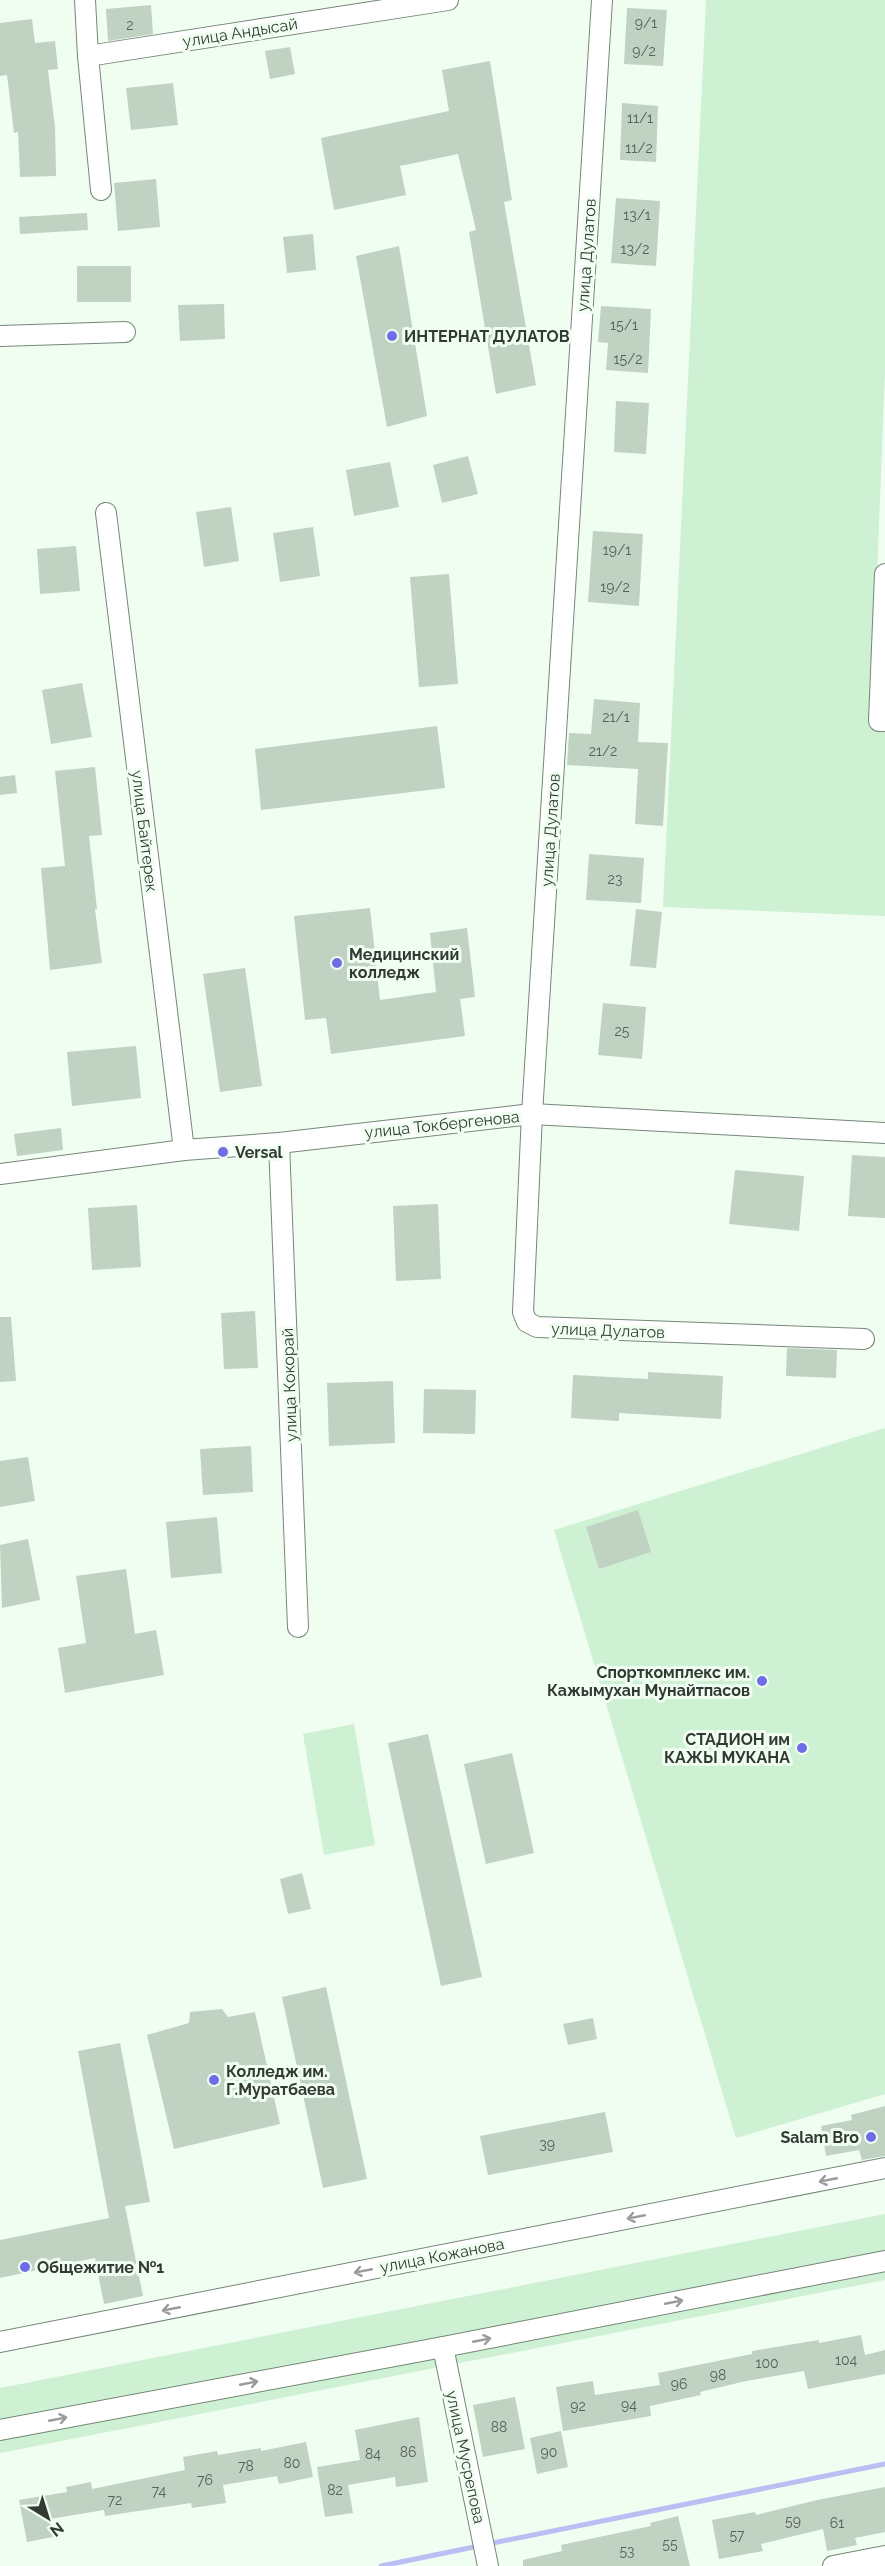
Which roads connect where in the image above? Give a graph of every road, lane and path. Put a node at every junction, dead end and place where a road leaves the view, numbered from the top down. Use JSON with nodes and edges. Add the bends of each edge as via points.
{"nodes":[{"id":1,"x":85,"y":0,"type":"edge"},
{"id":2,"x":448,"y":0,"type":"edge"},
{"id":3,"x":602,"y":0,"type":"edge"},
{"id":4,"x":88,"y":56,"type":"junction"},
{"id":5,"x":101,"y":190,"type":"dead end"},
{"id":6,"x":125,"y":332,"type":"dead end"},
{"id":7,"x":0,"y":336,"type":"edge"},
{"id":8,"x":106,"y":513,"type":"dead end"},
{"id":9,"x":885,"y":574,"type":"edge"},
{"id":10,"x":885,"y":721,"type":"edge"},
{"id":11,"x":532,"y":1114,"type":"junction"},
{"id":12,"x":885,"y":1133,"type":"edge"},
{"id":13,"x":279,"y":1143,"type":"junction"},
{"id":14,"x":184,"y":1150,"type":"junction"},
{"id":15,"x":0,"y":1174,"type":"edge"},
{"id":16,"x":864,"y":1339,"type":"dead end"},
{"id":17,"x":298,"y":1627,"type":"dead end"},
{"id":18,"x":885,"y":2168,"type":"edge"},
{"id":19,"x":885,"y":2261,"type":"edge"},
{"id":20,"x":0,"y":2342,"type":"edge"},
{"id":21,"x":443,"y":2347,"type":"junction"},
{"id":22,"x":0,"y":2430,"type":"edge"},
{"id":23,"x":885,"y":2556,"type":"edge"},
{"id":24,"x":488,"y":2566,"type":"edge"},
{"id":25,"x":832,"y":2566,"type":"edge"}],
"edges":[{"from":1,"to":4,"type":"street"},
{"from":2,"to":4,"type":"street","name":"улица Андысай"},
{"from":3,"to":11,"type":"street","name":"улица Дулатов"},
{"from":4,"to":5,"type":"street"},
{"from":6,"to":7,"type":"street"},
{"from":8,"to":14,"type":"street","name":"улица Байтерек"},
{"from":9,"to":10,"type":"street","via":[[879,721]]},
{"from":11,"to":12,"type":"street","name":"улица Токбергенова"},
{"from":11,"to":13,"type":"street","name":"улица Токбергенова"},
{"from":11,"to":16,"type":"street","name":"улица Дулатов","via":[[523,1312],[527,1322],[537,1327]]},
{"from":13,"to":14,"type":"street","name":"улица Токбергенова"},
{"from":13,"to":17,"type":"street","name":"улица Кокорай"},
{"from":14,"to":15,"type":"street","name":"улица Токбергенова"},
{"from":18,"to":20,"type":"street","name":"улица Кожанова","one_way":true},
{"from":21,"to":19,"type":"street","one_way":true},
{"from":22,"to":21,"type":"street","one_way":true},
{"from":21,"to":24,"type":"street","name":"улица Мусрепова"},
{"from":23,"to":25,"type":"street"}]}
